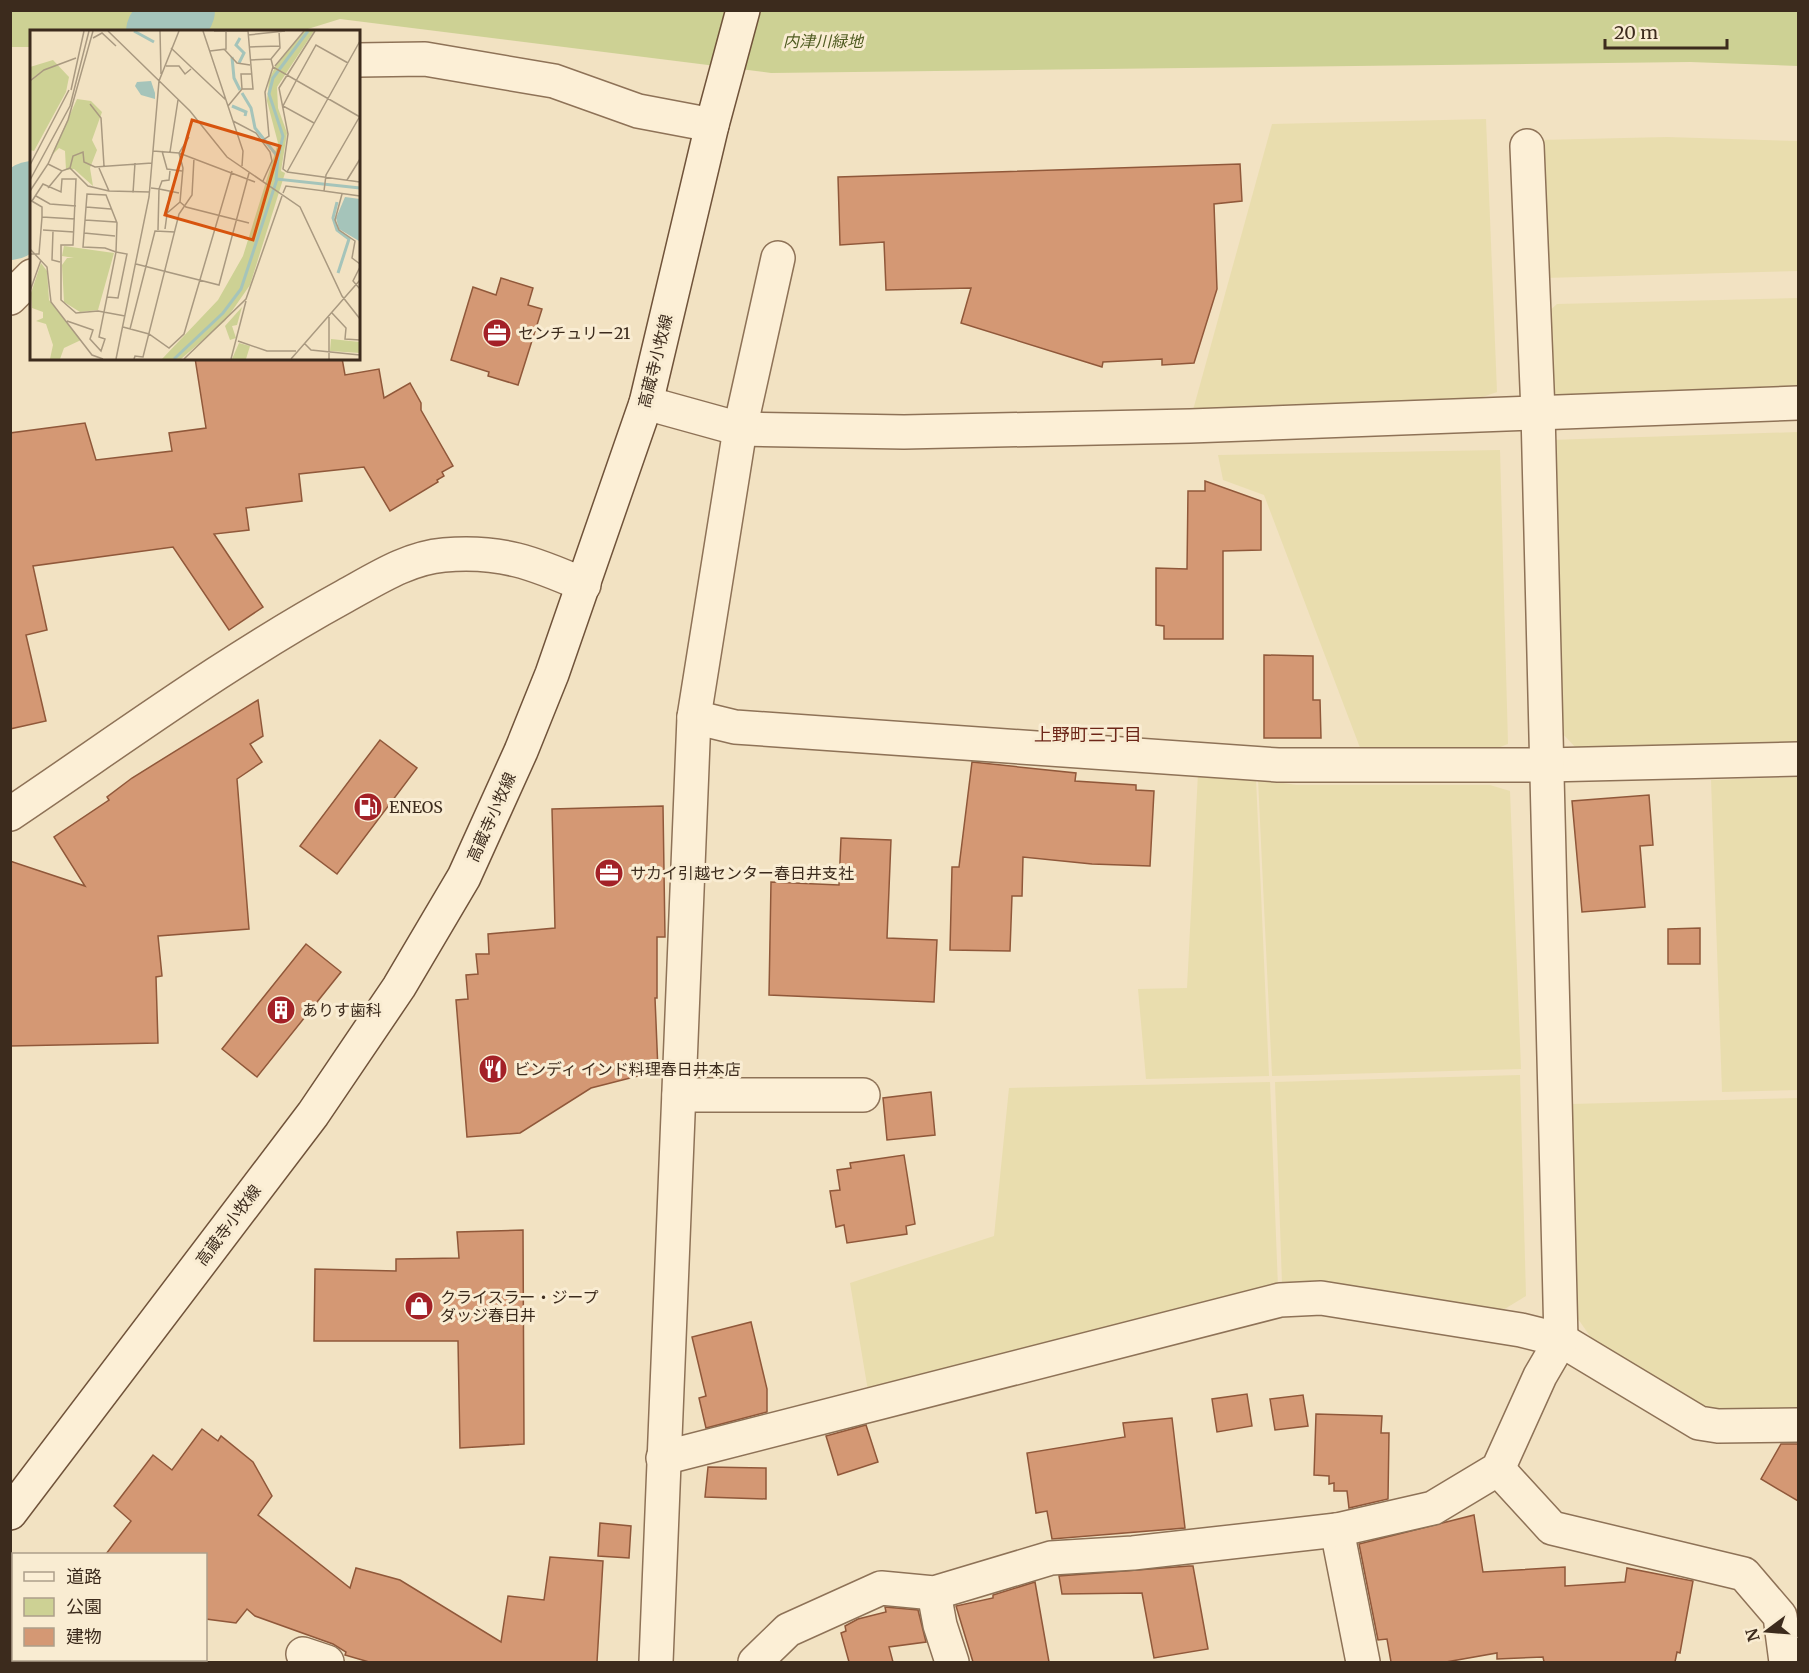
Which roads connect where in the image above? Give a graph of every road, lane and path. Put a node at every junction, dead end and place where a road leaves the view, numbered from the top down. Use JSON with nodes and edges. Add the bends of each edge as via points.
{"nodes":[{"id":1,"x":743,"y":10,"type":"edge"},
{"id":2,"x":360,"y":60,"type":"edge"},
{"id":3,"x":715,"y":114,"type":"junction"},
{"id":4,"x":1527,"y":146,"type":"dead end"},
{"id":5,"x":778,"y":258,"type":"dead end"},
{"id":6,"x":30,"y":278,"type":"edge"},
{"id":7,"x":10,"y":298,"type":"edge"},
{"id":8,"x":646,"y":403,"type":"junction"},
{"id":9,"x":1798,"y":403,"type":"edge"},
{"id":10,"x":1538,"y":412,"type":"junction"},
{"id":11,"x":740,"y":429,"type":"junction"},
{"id":12,"x":584,"y":585,"type":"junction"},
{"id":13,"x":694,"y":717,"type":"junction"},
{"id":14,"x":1798,"y":759,"type":"edge"},
{"id":15,"x":1546,"y":765,"type":"junction"},
{"id":16,"x":10,"y":814,"type":"edge"},
{"id":17,"x":679,"y":1095,"type":"junction"},
{"id":18,"x":863,"y":1095,"type":"dead end"},
{"id":19,"x":1561,"y":1340,"type":"junction"},
{"id":20,"x":1798,"y":1425,"type":"edge"},
{"id":21,"x":663,"y":1458,"type":"junction"},
{"id":22,"x":1498,"y":1469,"type":"junction"},
{"id":23,"x":10,"y":1513,"type":"edge"},
{"id":24,"x":1337,"y":1530,"type":"junction"},
{"id":25,"x":934,"y":1593,"type":"junction"},
{"id":26,"x":656,"y":1662,"type":"edge"},
{"id":27,"x":755,"y":1662,"type":"edge"},
{"id":28,"x":952,"y":1662,"type":"edge"},
{"id":29,"x":1364,"y":1662,"type":"edge"},
{"id":30,"x":1785,"y":1662,"type":"edge"},
{"id":31,"x":1793,"y":1662,"type":"edge"}],
"edges":[{"from":1,"to":3,"type":"street","name":"高蔵寺小牧線"},
{"from":2,"to":3,"type":"street","via":[[424,59],[554,81],[638,111]]},
{"from":3,"to":8,"type":"street","name":"高蔵寺小牧線"},
{"from":4,"to":10,"type":"street"},
{"from":5,"to":11,"type":"street"},
{"from":6,"to":7,"type":"street"},
{"from":8,"to":11,"type":"street"},
{"from":8,"to":12,"type":"street","name":"高蔵寺小牧線"},
{"from":9,"to":10,"type":"street"},
{"from":10,"to":11,"type":"street","via":[[1190,426],[904,432]]},
{"from":10,"to":15,"type":"street"},
{"from":11,"to":13,"type":"street"},
{"from":12,"to":16,"type":"street","via":[[539,565],[494,554],[443,555],[415,561],[289,627]]},
{"from":12,"to":23,"type":"street","name":"高蔵寺小牧線","via":[[521,751],[464,877],[399,987],[313,1114]]},
{"from":13,"to":15,"type":"street","via":[[735,727],[1278,765]]},
{"from":13,"to":17,"type":"street"},
{"from":14,"to":15,"type":"street"},
{"from":15,"to":19,"type":"street"},
{"from":17,"to":18,"type":"street"},
{"from":17,"to":21,"type":"street"},
{"from":19,"to":20,"type":"street","via":[[1699,1423]]},
{"from":19,"to":21,"type":"street","via":[[1321,1298],[1280,1300]]},
{"from":19,"to":22,"type":"street","via":[[1540,1376]]},
{"from":21,"to":26,"type":"street"},
{"from":22,"to":24,"type":"street","via":[[1433,1508]]},
{"from":22,"to":30,"type":"street","via":[[1552,1528],[1744,1574],[1780,1616]]},
{"from":24,"to":25,"type":"street","via":[[1133,1553],[1052,1557]]},
{"from":24,"to":29,"type":"street"},
{"from":25,"to":27,"type":"street","via":[[881,1588],[788,1630]]},
{"from":25,"to":28,"type":"street"},
{"from":30,"to":31,"type":"street"}]}
